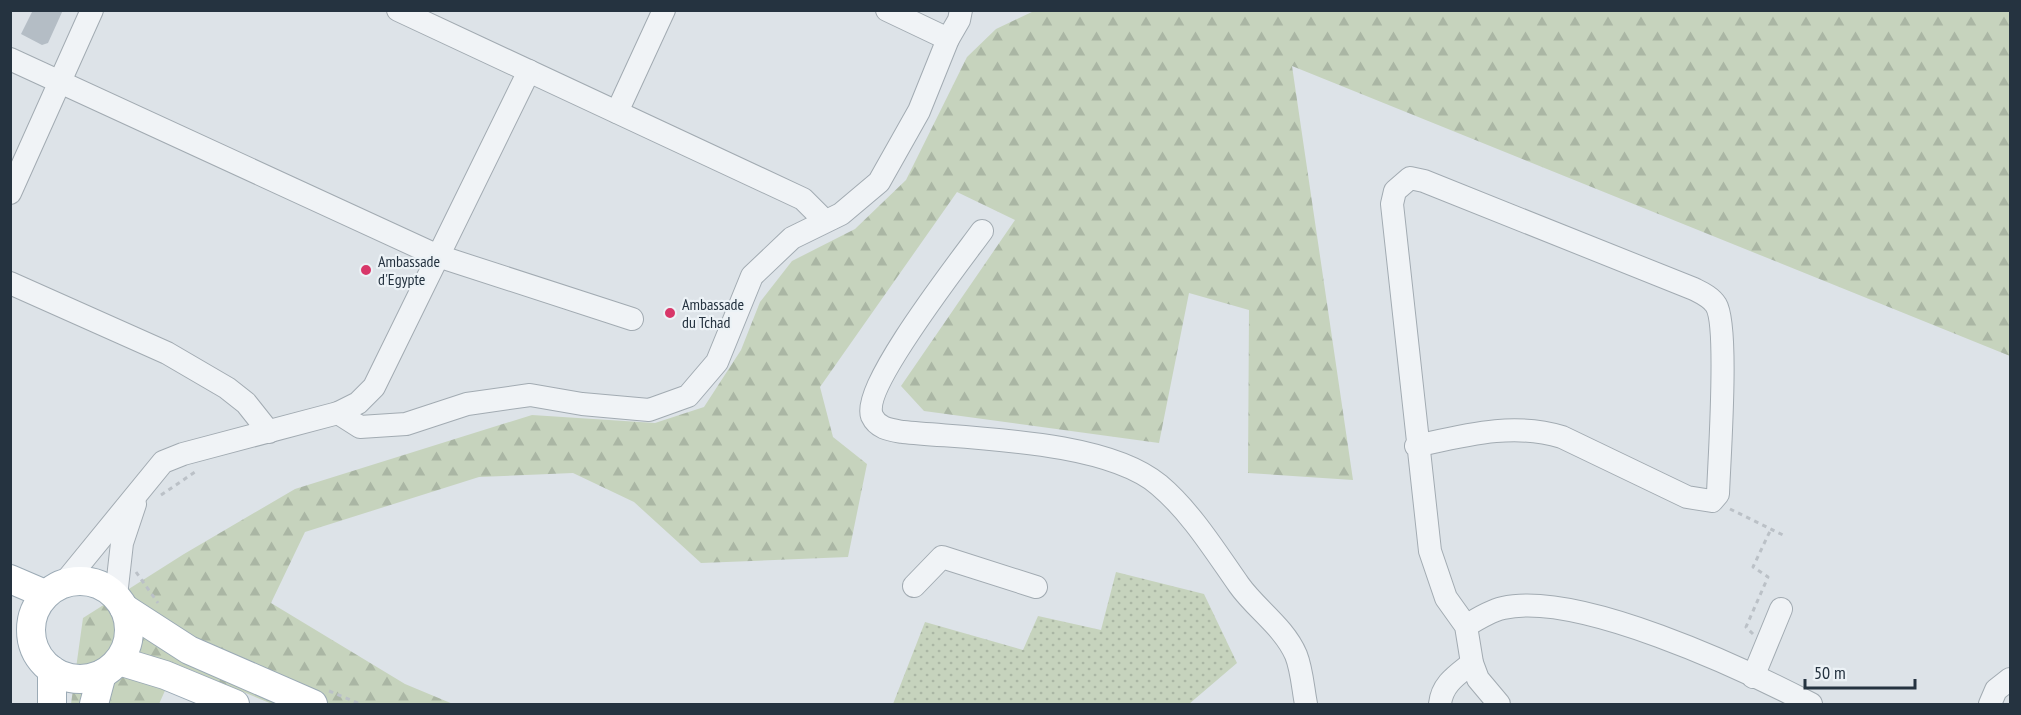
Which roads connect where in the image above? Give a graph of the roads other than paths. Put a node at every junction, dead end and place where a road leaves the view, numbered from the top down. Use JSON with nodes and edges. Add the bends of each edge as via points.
{"nodes":[{"id":1,"x":92,"y":10,"type":"edge"},
{"id":2,"x":398,"y":10,"type":"edge"},
{"id":3,"x":664,"y":10,"type":"edge"},
{"id":4,"x":887,"y":10,"type":"edge"},
{"id":5,"x":961,"y":20,"type":"edge"},
{"id":6,"x":10,"y":59,"type":"edge"},
{"id":7,"x":529,"y":71,"type":"junction"},
{"id":8,"x":59,"y":81,"type":"junction"},
{"id":9,"x":617,"y":112,"type":"junction"},
{"id":10,"x":10,"y":193,"type":"edge"},
{"id":11,"x":824,"y":220,"type":"junction"},
{"id":12,"x":982,"y":231,"type":"dead end"},
{"id":13,"x":438,"y":256,"type":"junction"},
{"id":14,"x":10,"y":283,"type":"edge"},
{"id":15,"x":632,"y":319,"type":"dead end"},
{"id":16,"x":338,"y":413,"type":"junction"},
{"id":17,"x":269,"y":432,"type":"junction"},
{"id":18,"x":1416,"y":446,"type":"junction"},
{"id":19,"x":147,"y":495,"type":"junction"},
{"id":20,"x":10,"y":579,"type":"edge"},
{"id":21,"x":914,"y":586,"type":"dead end"},
{"id":22,"x":1036,"y":587,"type":"dead end"},
{"id":23,"x":55,"y":588,"type":"junction"},
{"id":24,"x":120,"y":602,"type":"junction"},
{"id":25,"x":1781,"y":609,"type":"dead end"},
{"id":26,"x":20,"y":623,"type":"edge"},
{"id":27,"x":1466,"y":626,"type":"junction"},
{"id":28,"x":1472,"y":663,"type":"junction"},
{"id":29,"x":110,"y":667,"type":"junction"},
{"id":30,"x":52,"y":670,"type":"junction"},
{"id":31,"x":1753,"y":677,"type":"junction"},
{"id":32,"x":2010,"y":679,"type":"edge"},
{"id":33,"x":320,"y":697,"type":"edge"},
{"id":34,"x":1304,"y":704,"type":"edge"},
{"id":35,"x":52,"y":705,"type":"edge"},
{"id":36,"x":94,"y":705,"type":"edge"},
{"id":37,"x":235,"y":705,"type":"edge"},
{"id":38,"x":1440,"y":705,"type":"edge"},
{"id":39,"x":1499,"y":705,"type":"edge"},
{"id":40,"x":1811,"y":705,"type":"edge"},
{"id":41,"x":1990,"y":705,"type":"edge"}],
"edges":[{"from":1,"to":8,"type":"street"},
{"from":2,"to":7,"type":"street"},
{"from":3,"to":9,"type":"street"},
{"from":4,"to":5,"type":"street"},
{"from":5,"to":11,"type":"street","via":[[919,111],[879,182],[856,203]]},
{"from":6,"to":8,"type":"street"},
{"from":7,"to":9,"type":"street"},
{"from":7,"to":13,"type":"street"},
{"from":8,"to":10,"type":"street"},
{"from":8,"to":13,"type":"street"},
{"from":9,"to":11,"type":"street","via":[[804,199]]},
{"from":11,"to":16,"type":"street","via":[[792,238],[752,276],[717,362],[688,396],[649,410],[530,395],[467,404],[406,424],[360,428]]},
{"from":12,"to":34,"type":"street","via":[[892,357],[876,389],[873,417],[881,428],[1056,447],[1113,459],[1136,469],[1160,485],[1197,526],[1251,601],[1287,640],[1296,656]]},
{"from":13,"to":15,"type":"street"},
{"from":13,"to":16,"type":"street","via":[[374,387],[358,403]]},
{"from":14,"to":17,"type":"street","via":[[167,353],[227,388],[246,403]]},
{"from":16,"to":17,"type":"street"},
{"from":17,"to":19,"type":"street","via":[[163,462]]},
{"from":18,"to":18,"type":"street","via":[[1392,204],[1395,191],[1410,178],[1694,289],[1717,307],[1722,341],[1718,494],[1712,501],[1688,497],[1545,432],[1489,430]]},
{"from":18,"to":27,"type":"street","via":[[1430,551],[1446,598]]},
{"from":19,"to":23,"type":"street"},
{"from":19,"to":24,"type":"street","via":[[122,543]]},
{"from":20,"to":23,"type":"main road"},
{"from":21,"to":22,"type":"street","via":[[942,557]]},
{"from":23,"to":24,"type":"main road","via":[[87,581],[107,589]]},
{"from":23,"to":26,"type":"main road"},
{"from":24,"to":29,"type":"main road","via":[[129,635]]},
{"from":24,"to":33,"type":"main road","via":[[189,651]]},
{"from":25,"to":31,"type":"street"},
{"from":26,"to":30,"type":"main road","via":[[36,653]]},
{"from":27,"to":28,"type":"street"},
{"from":27,"to":31,"type":"street","via":[[1503,608],[1533,605],[1579,612],[1640,628]]},
{"from":28,"to":38,"type":"street","via":[[1446,685]]},
{"from":28,"to":39,"type":"street","via":[[1478,679]]},
{"from":29,"to":30,"type":"main road","via":[[76,679]]},
{"from":29,"to":36,"type":"main road"},
{"from":29,"to":37,"type":"main road","via":[[165,675]]},
{"from":30,"to":35,"type":"main road"},
{"from":31,"to":40,"type":"street"},
{"from":32,"to":41,"type":"street","via":[[1996,690]]}]}
